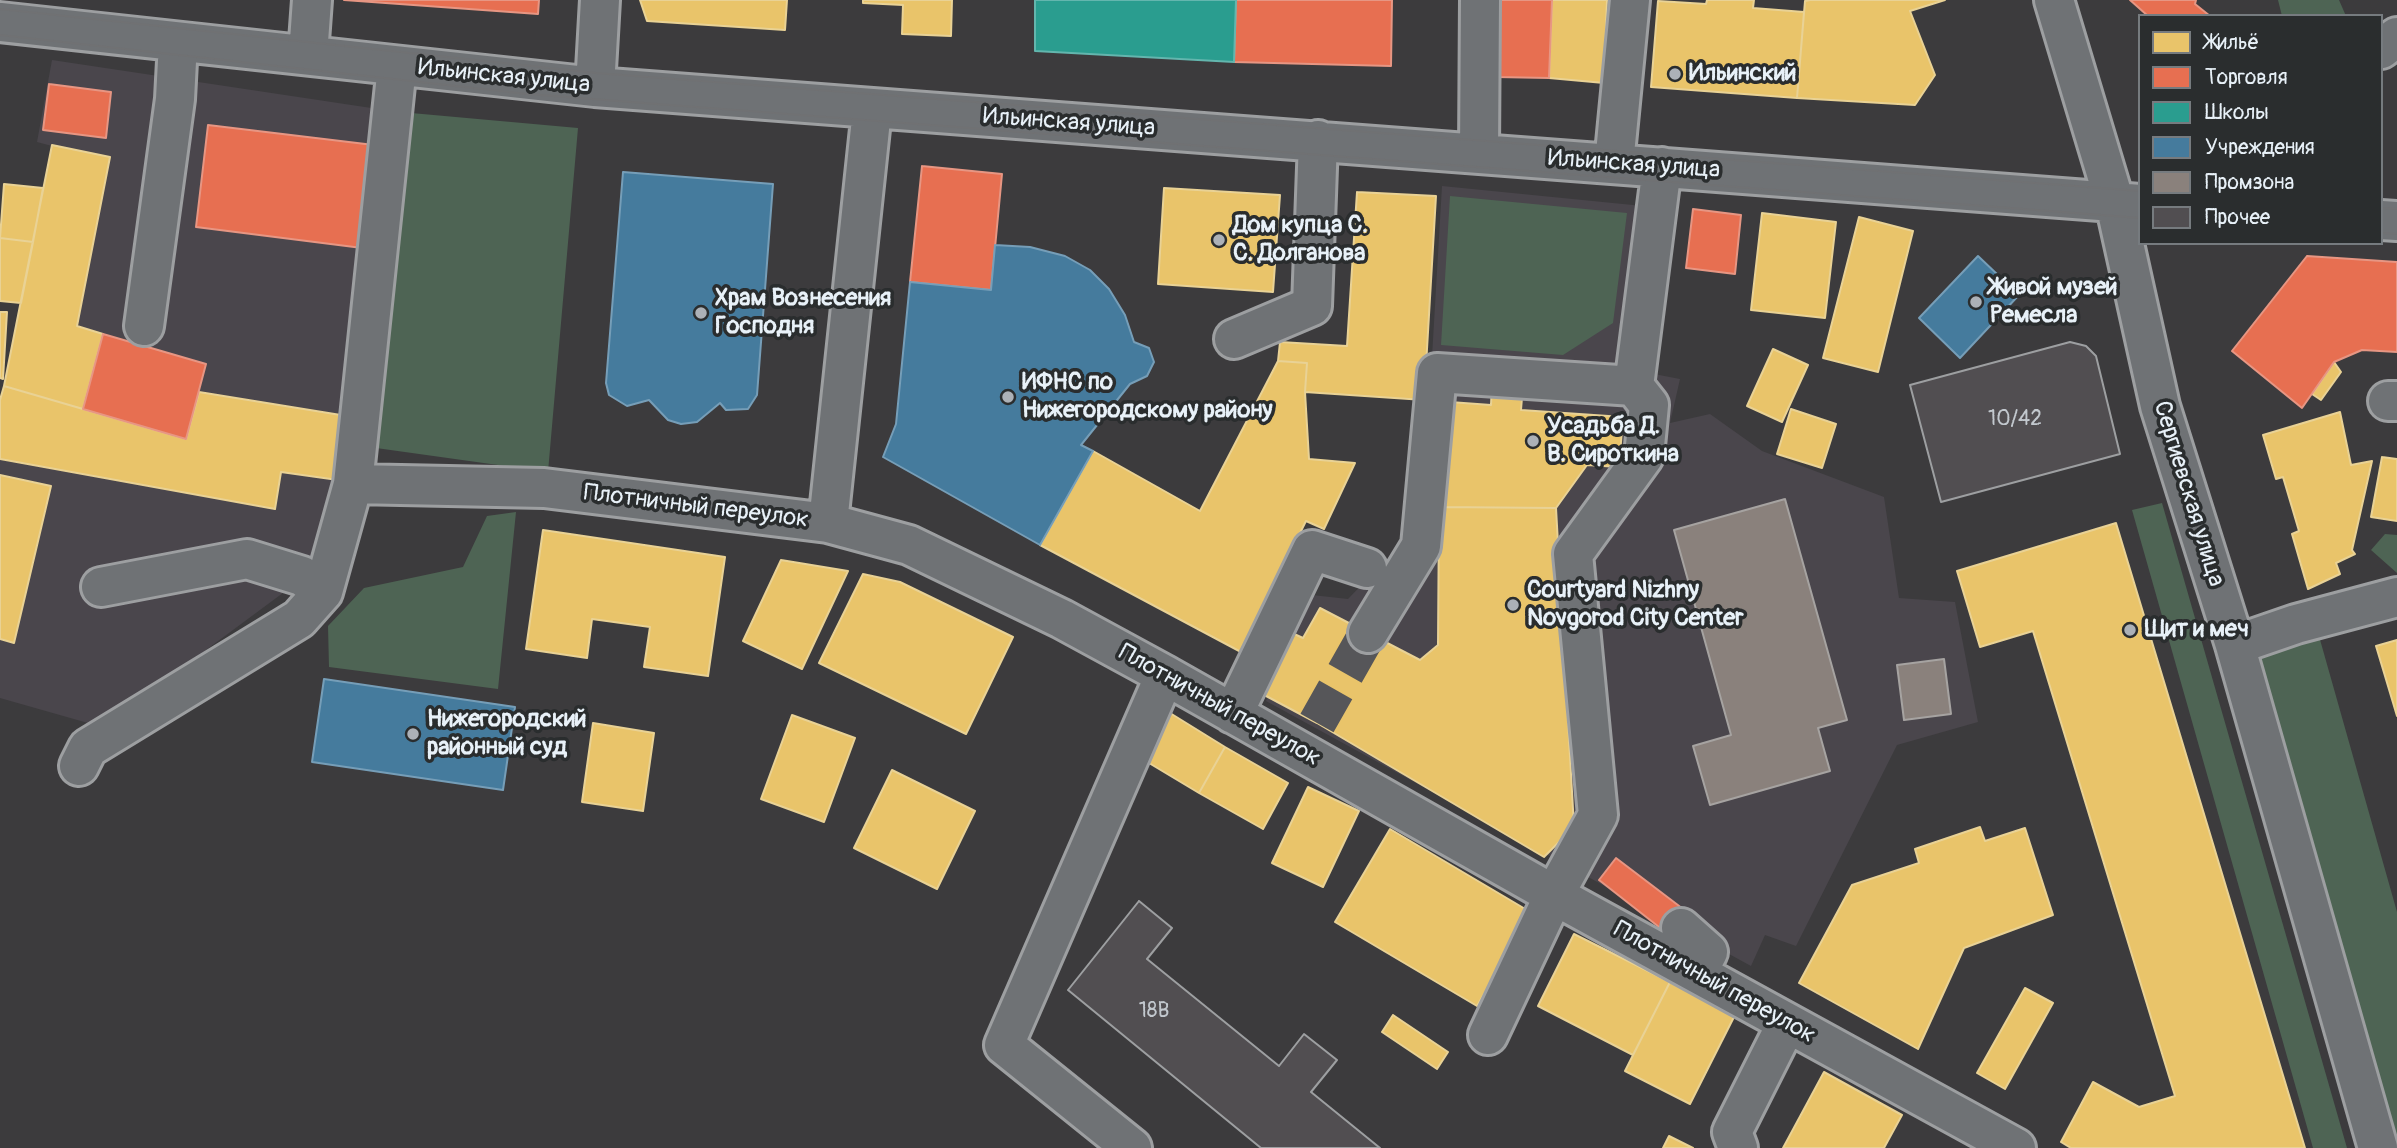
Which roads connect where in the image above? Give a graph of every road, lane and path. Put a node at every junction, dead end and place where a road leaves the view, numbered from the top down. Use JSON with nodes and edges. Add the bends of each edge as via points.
{"nodes":[{"id":1,"x":312,"y":0,"type":"edge"},
{"id":2,"x":600,"y":0,"type":"edge"},
{"id":3,"x":1480,"y":0,"type":"edge"},
{"id":4,"x":1630,"y":0,"type":"edge"},
{"id":5,"x":2054,"y":0,"type":"edge"},
{"id":6,"x":46,"y":14,"type":"edge"},
{"id":7,"x":0,"y":22,"type":"edge"},
{"id":8,"x":178,"y":42,"type":"junction"},
{"id":9,"x":308,"y":55,"type":"junction"},
{"id":10,"x":397,"y":66,"type":"junction"},
{"id":11,"x":595,"y":87,"type":"junction"},
{"id":12,"x":872,"y":110,"type":"junction"},
{"id":13,"x":1318,"y":140,"type":"junction"},
{"id":14,"x":1479,"y":153,"type":"junction"},
{"id":15,"x":1614,"y":164,"type":"junction"},
{"id":16,"x":1662,"y":167,"type":"junction"},
{"id":17,"x":2127,"y":203,"type":"edge"},
{"id":18,"x":144,"y":326,"type":"dead end"},
{"id":19,"x":1234,"y":339,"type":"dead end"},
{"id":20,"x":1634,"y":386,"type":"junction"},
{"id":21,"x":353,"y":484,"type":"junction"},
{"id":22,"x":828,"y":523,"type":"junction"},
{"id":23,"x":1367,"y":568,"type":"dead end"},
{"id":24,"x":101,"y":587,"type":"dead end"},
{"id":25,"x":323,"y":593,"type":"junction"},
{"id":26,"x":2397,"y":597,"type":"edge"},
{"id":27,"x":1368,"y":633,"type":"tunnel mouth"},
{"id":28,"x":2235,"y":645,"type":"junction"},
{"id":29,"x":1165,"y":675,"type":"junction"},
{"id":30,"x":1233,"y":714,"type":"junction"},
{"id":31,"x":79,"y":766,"type":"dead end"},
{"id":32,"x":1561,"y":881,"type":"junction"},
{"id":33,"x":1681,"y":928,"type":"dead end"},
{"id":34,"x":1697,"y":974,"type":"junction"},
{"id":35,"x":1787,"y":1023,"type":"junction"},
{"id":36,"x":1488,"y":1035,"type":"dead end"},
{"id":37,"x":1132,"y":1148,"type":"edge"},
{"id":38,"x":1738,"y":1148,"type":"edge"},
{"id":39,"x":2016,"y":1148,"type":"edge"},
{"id":40,"x":2378,"y":1148,"type":"edge"}],
"edges":[{"from":1,"to":9,"type":"street"},
{"from":2,"to":11,"type":"street"},
{"from":3,"to":14,"type":"street"},
{"from":4,"to":15,"type":"street"},
{"from":5,"to":17,"type":"street","name":"Сергиевская улица"},
{"from":6,"to":7,"type":"street","name":"Ильинская улица"},
{"from":6,"to":8,"type":"street","name":"Ильинская улица"},
{"from":8,"to":9,"type":"street","name":"Ильинская улица"},
{"from":8,"to":18,"type":"street","via":[[175,99]]},
{"from":9,"to":10,"type":"street","name":"Ильинская улица"},
{"from":10,"to":11,"type":"street","name":"Ильинская улица"},
{"from":10,"to":21,"type":"street"},
{"from":11,"to":12,"type":"street","name":"Ильинская улица"},
{"from":12,"to":13,"type":"street","name":"Ильинская улица"},
{"from":12,"to":22,"type":"street"},
{"from":13,"to":14,"type":"street","name":"Ильинская улица"},
{"from":13,"to":19,"type":"street","via":[[1312,306]]},
{"from":14,"to":15,"type":"street","name":"Ильинская улица"},
{"from":15,"to":16,"type":"street","name":"Ильинская улица"},
{"from":16,"to":17,"type":"street","name":"Ильинская улица"},
{"from":16,"to":20,"type":"street"},
{"from":17,"to":28,"type":"street","name":"Сергиевская улица","via":[[2160,406]]},
{"from":20,"to":27,"type":"street","via":[[1437,373],[1421,547]]},
{"from":20,"to":32,"type":"street","via":[[1649,405],[1644,456],[1573,554],[1598,815]]},
{"from":21,"to":22,"type":"street","name":"Плотничный переулок","via":[[544,488]]},
{"from":21,"to":25,"type":"street"},
{"from":22,"to":29,"type":"street","name":"Плотничный переулок","via":[[909,545]]},
{"from":23,"to":30,"type":"street","via":[[1312,550]]},
{"from":24,"to":25,"type":"street","via":[[247,559],[302,576]]},
{"from":25,"to":31,"type":"street","via":[[299,619],[88,748]]},
{"from":26,"to":28,"type":"street"},
{"from":28,"to":40,"type":"street","name":"Сергиевская улица"},
{"from":29,"to":30,"type":"street","name":"Плотничный переулок"},
{"from":29,"to":37,"type":"street","via":[[1004,1045]]},
{"from":30,"to":32,"type":"street","name":"Плотничный переулок","via":[[1309,737]]},
{"from":32,"to":34,"type":"street","name":"Плотничный переулок"},
{"from":32,"to":36,"type":"street"},
{"from":33,"to":34,"type":"street","via":[[1708,952]]},
{"from":34,"to":35,"type":"street","name":"Плотничный переулок"},
{"from":35,"to":38,"type":"street","via":[[1732,1132]]},
{"from":35,"to":39,"type":"street","name":"Плотничный переулок"}]}
